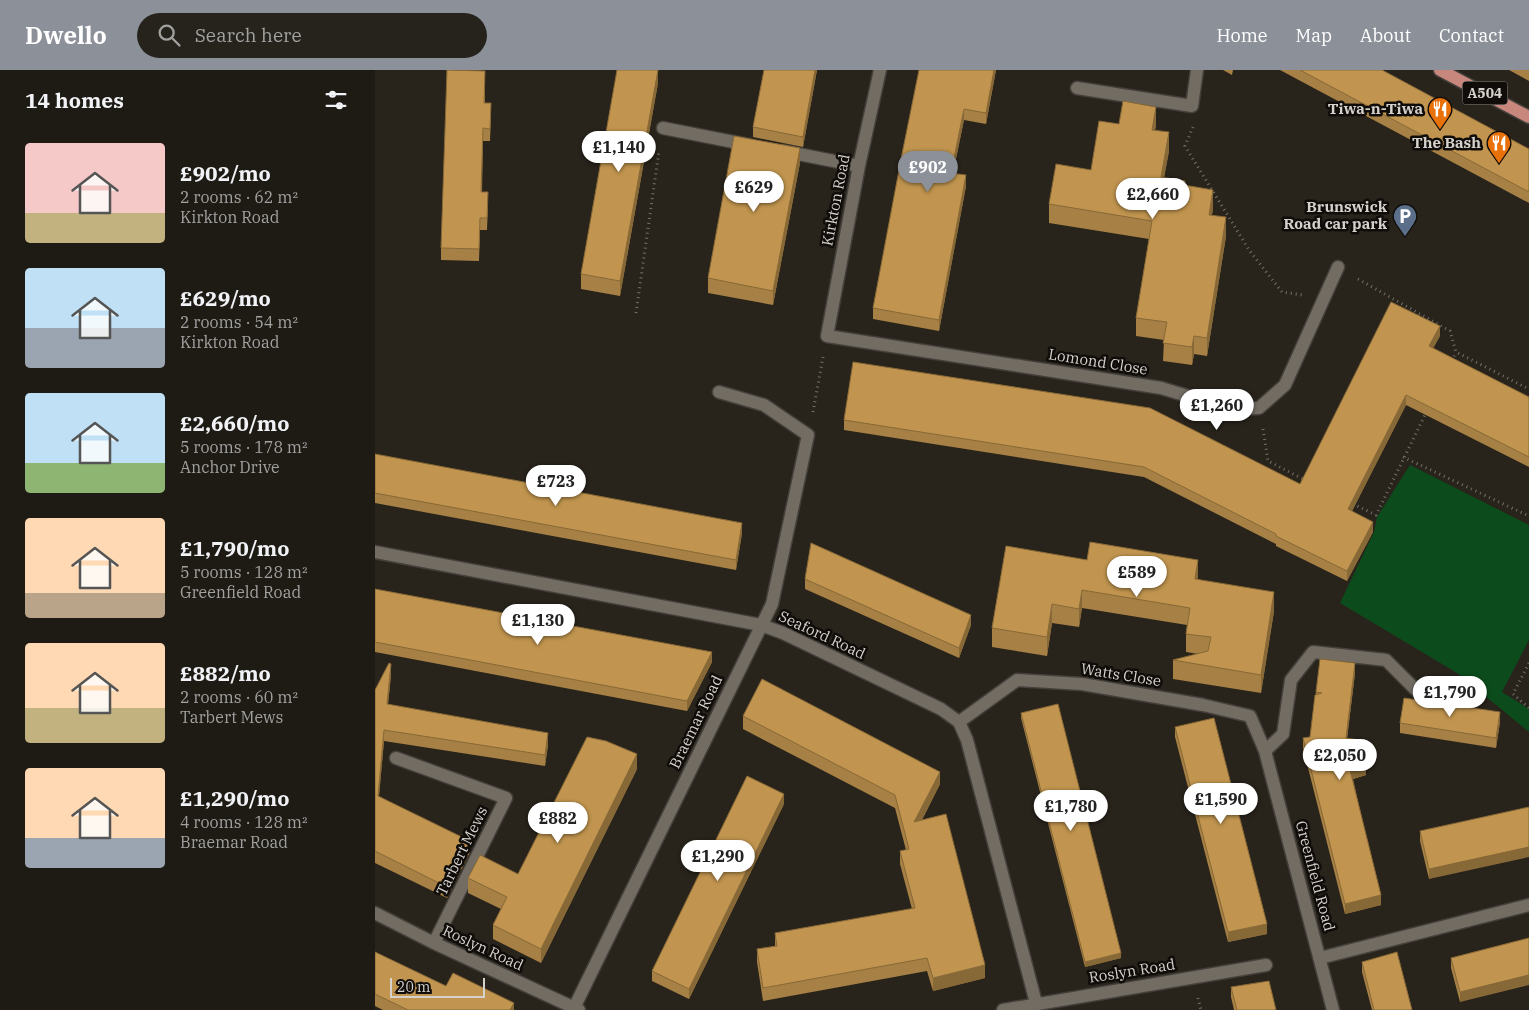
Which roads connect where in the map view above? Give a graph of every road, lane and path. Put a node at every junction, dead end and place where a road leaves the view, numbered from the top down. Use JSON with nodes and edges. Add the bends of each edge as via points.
{"nodes":[{"id":1,"x":880,"y":70,"type":"edge"},
{"id":2,"x":1197,"y":70,"type":"edge"},
{"id":3,"x":1440,"y":70,"type":"edge"},
{"id":4,"x":1077,"y":88,"type":"dead end"},
{"id":5,"x":1529,"y":117,"type":"edge"},
{"id":6,"x":1196,"y":121,"type":"dead end"},
{"id":7,"x":663,"y":128,"type":"joint"},
{"id":8,"x":859,"y":166,"type":"junction"},
{"id":9,"x":1338,"y":267,"type":"joint"},
{"id":10,"x":1323,"y":299,"type":"junction"},
{"id":11,"x":636,"y":313,"type":"dead end"},
{"id":12,"x":827,"y":336,"type":"junction"},
{"id":13,"x":1456,"y":352,"type":"junction"},
{"id":14,"x":1452,"y":361,"type":"edge"},
{"id":15,"x":1529,"y":389,"type":"edge"},
{"id":16,"x":719,"y":392,"type":"dead end"},
{"id":17,"x":1430,"y":405,"type":"edge"},
{"id":18,"x":1259,"y":408,"type":"junction"},
{"id":19,"x":808,"y":435,"type":"junction"},
{"id":20,"x":1403,"y":457,"type":"junction"},
{"id":21,"x":1310,"y":482,"type":"edge"},
{"id":22,"x":1351,"y":503,"type":"edge"},
{"id":23,"x":1529,"y":516,"type":"edge"},
{"id":24,"x":375,"y":552,"type":"edge"},
{"id":25,"x":761,"y":625,"type":"junction"},
{"id":26,"x":1529,"y":663,"type":"edge"},
{"id":27,"x":1422,"y":696,"type":"dead end"},
{"id":28,"x":1529,"y":708,"type":"edge"},
{"id":29,"x":959,"y":722,"type":"junction"},
{"id":30,"x":1265,"y":751,"type":"junction"},
{"id":31,"x":396,"y":758,"type":"dead end"},
{"id":32,"x":1529,"y":905,"type":"edge"},
{"id":33,"x":375,"y":913,"type":"edge"},
{"id":34,"x":434,"y":943,"type":"junction"},
{"id":35,"x":1320,"y":958,"type":"junction"},
{"id":36,"x":1266,"y":965,"type":"dead end"},
{"id":37,"x":1036,"y":1003,"type":"junction"},
{"id":38,"x":575,"y":1009,"type":"edge"},
{"id":39,"x":1003,"y":1010,"type":"edge"},
{"id":40,"x":1333,"y":1010,"type":"edge"}],
"edges":[{"from":1,"to":8,"type":"street","name":"Kirkton Road"},
{"from":2,"to":4,"type":"street","via":[[1192,106]]},
{"from":3,"to":5,"type":"main road","number":"A504"},
{"from":6,"to":10,"type":"path","via":[[1185,146],[1249,250],[1282,292]]},
{"from":7,"to":8,"type":"street"},
{"from":7,"to":11,"type":"path"},
{"from":8,"to":12,"type":"street","name":"Kirkton Road"},
{"from":9,"to":10,"type":"street"},
{"from":9,"to":13,"type":"path","via":[[1449,331]]},
{"from":10,"to":18,"type":"street","via":[[1285,385]]},
{"from":12,"to":18,"type":"street","name":"Lomond Close","via":[[1161,388],[1231,410]]},
{"from":12,"to":19,"type":"path"},
{"from":13,"to":14,"type":"path"},
{"from":13,"to":15,"type":"path"},
{"from":16,"to":19,"type":"street","via":[[764,405]]},
{"from":17,"to":20,"type":"path"},
{"from":18,"to":21,"type":"path","via":[[1268,462]]},
{"from":19,"to":25,"type":"street","name":"Braemar Road","via":[[772,604]]},
{"from":20,"to":22,"type":"path","via":[[1376,515]]},
{"from":20,"to":23,"type":"path"},
{"from":24,"to":25,"type":"street","name":"Seaford Road"},
{"from":25,"to":29,"type":"street","name":"Seaford Road","via":[[941,709]]},
{"from":25,"to":38,"type":"street","name":"Braemar Road"},
{"from":26,"to":28,"type":"path","via":[[1513,694]]},
{"from":27,"to":30,"type":"street","via":[[1386,660],[1313,652],[1291,680],[1283,734]]},
{"from":29,"to":30,"type":"street","name":"Watts Close","via":[[1017,680],[1082,684],[1250,716]]},
{"from":29,"to":37,"type":"street","via":[[967,740]]},
{"from":30,"to":35,"type":"street","name":"Greenfield Road"},
{"from":31,"to":34,"type":"street","name":"Tarbert Mews","via":[[506,798]]},
{"from":32,"to":35,"type":"street"},
{"from":33,"to":34,"type":"street","name":"Roslyn Road"},
{"from":34,"to":38,"type":"street","name":"Roslyn Road"},
{"from":35,"to":40,"type":"street","name":"Greenfield Road"},
{"from":36,"to":37,"type":"street","name":"Roslyn Road"},
{"from":37,"to":39,"type":"street","name":"Roslyn Road"}]}
